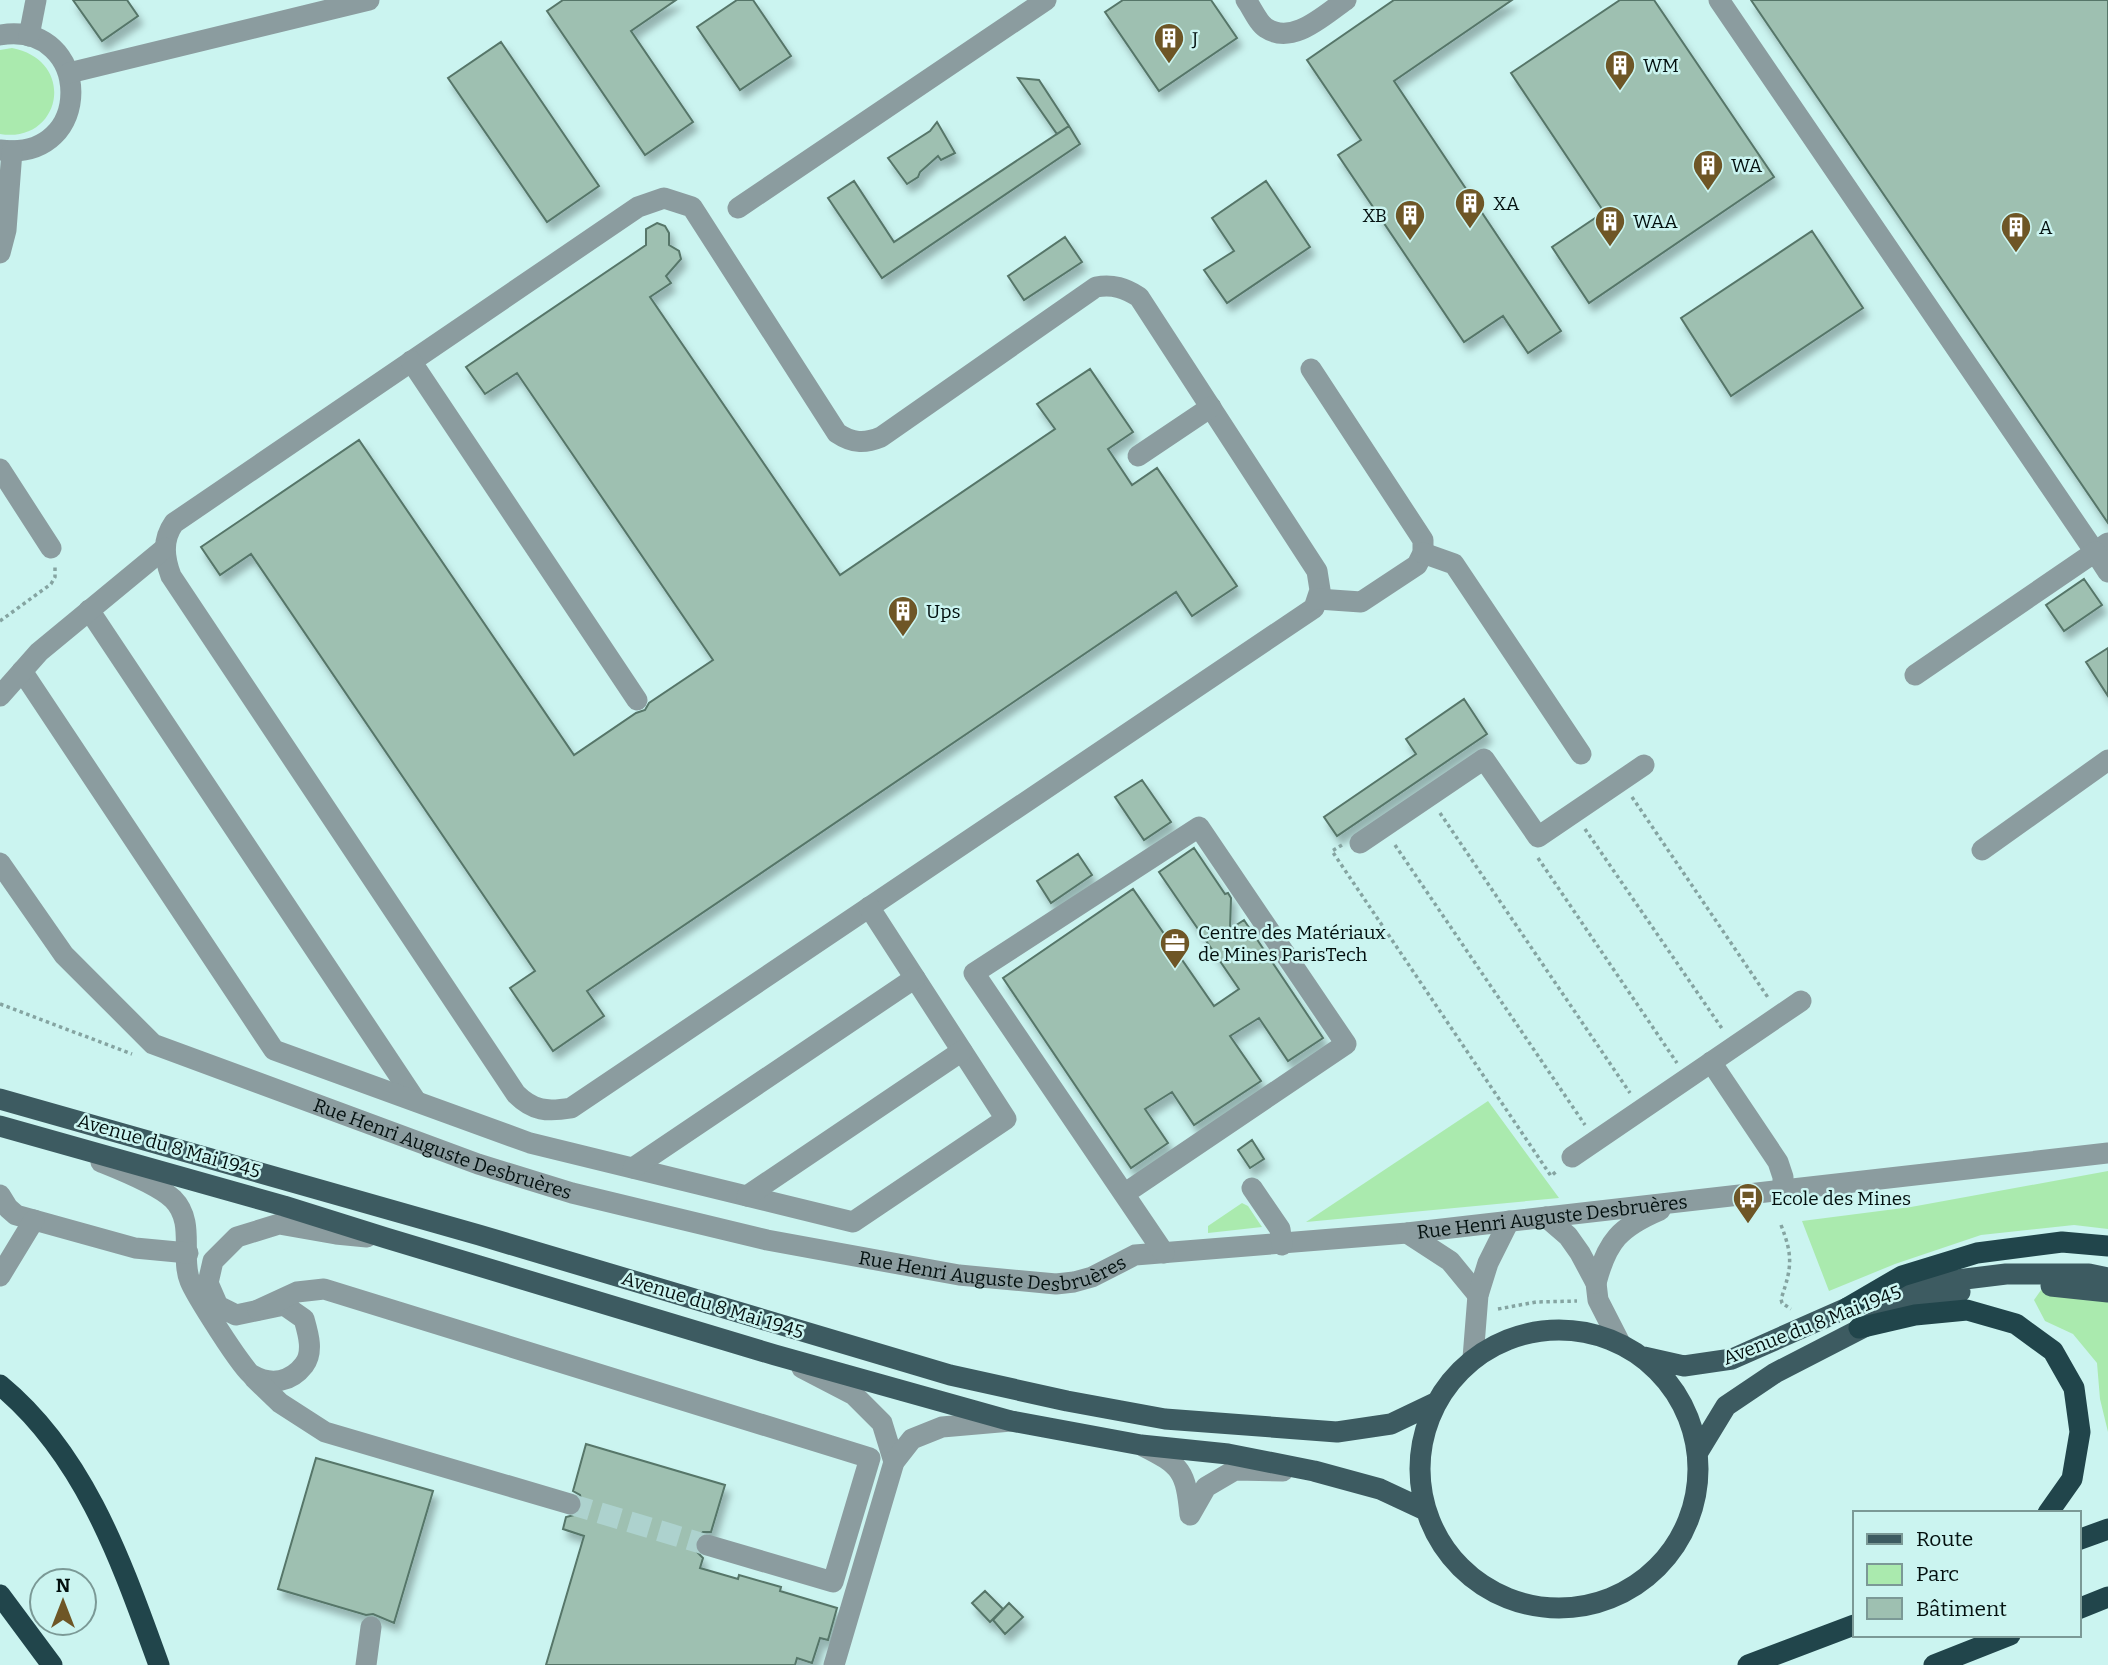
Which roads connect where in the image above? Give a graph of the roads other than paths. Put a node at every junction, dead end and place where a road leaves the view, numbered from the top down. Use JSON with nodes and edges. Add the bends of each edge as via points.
{"nodes":[{"id":1,"x":36,"y":0,"type":"edge"},
{"id":2,"x":369,"y":0,"type":"edge"},
{"id":3,"x":1046,"y":0,"type":"edge"},
{"id":4,"x":1247,"y":0,"type":"edge"},
{"id":5,"x":1346,"y":0,"type":"edge"},
{"id":6,"x":1719,"y":0,"type":"edge"},
{"id":7,"x":0,"y":35,"type":"edge"},
{"id":8,"x":29,"y":36,"type":"junction"},
{"id":9,"x":69,"y":73,"type":"junction"},
{"id":10,"x":6,"y":150,"type":"edge"},
{"id":11,"x":738,"y":208,"type":"dead end"},
{"id":12,"x":0,"y":253,"type":"edge"},
{"id":13,"x":411,"y":361,"type":"junction"},
{"id":14,"x":1311,"y":369,"type":"dead end"},
{"id":15,"x":1211,"y":407,"type":"junction"},
{"id":16,"x":1138,"y":456,"type":"dead end"},
{"id":17,"x":0,"y":469,"type":"edge"},
{"id":18,"x":2101,"y":547,"type":"edge"},
{"id":19,"x":51,"y":548,"type":"road end"},
{"id":20,"x":165,"y":548,"type":"junction"},
{"id":21,"x":1423,"y":553,"type":"junction"},
{"id":22,"x":2108,"y":572,"type":"edge"},
{"id":23,"x":1318,"y":599,"type":"junction"},
{"id":24,"x":89,"y":610,"type":"junction"},
{"id":25,"x":22,"y":671,"type":"junction"},
{"id":26,"x":1915,"y":675,"type":"dead end"},
{"id":27,"x":0,"y":696,"type":"edge"},
{"id":28,"x":637,"y":700,"type":"dead end"},
{"id":29,"x":1581,"y":754,"type":"dead end"},
{"id":30,"x":2108,"y":760,"type":"edge"},
{"id":31,"x":1644,"y":765,"type":"dead end"},
{"id":32,"x":1352,"y":842,"type":"road end"},
{"id":33,"x":1982,"y":850,"type":"dead end"},
{"id":34,"x":0,"y":863,"type":"edge"},
{"id":35,"x":869,"y":907,"type":"junction"},
{"id":36,"x":915,"y":978,"type":"junction"},
{"id":37,"x":1801,"y":1001,"type":"dead end"},
{"id":38,"x":962,"y":1051,"type":"junction"},
{"id":39,"x":1711,"y":1062,"type":"junction"},
{"id":40,"x":0,"y":1099,"type":"edge"},
{"id":41,"x":416,"y":1101,"type":"junction"},
{"id":42,"x":538,"y":1111,"type":"junction"},
{"id":43,"x":0,"y":1126,"type":"edge"},
{"id":44,"x":47,"y":1139,"type":"junction"},
{"id":45,"x":530,"y":1143,"type":"junction"},
{"id":46,"x":2108,"y":1153,"type":"edge"},
{"id":47,"x":1572,"y":1157,"type":"road end"},
{"id":48,"x":633,"y":1168,"type":"junction"},
{"id":49,"x":1252,"y":1188,"type":"dead end"},
{"id":50,"x":1783,"y":1191,"type":"junction"},
{"id":51,"x":1124,"y":1194,"type":"junction"},
{"id":52,"x":747,"y":1196,"type":"junction"},
{"id":53,"x":1678,"y":1202,"type":"junction"},
{"id":54,"x":3,"y":1207,"type":"edge"},
{"id":55,"x":1546,"y":1217,"type":"junction"},
{"id":56,"x":34,"y":1220,"type":"junction"},
{"id":57,"x":1509,"y":1221,"type":"junction"},
{"id":58,"x":1407,"y":1233,"type":"junction"},
{"id":59,"x":386,"y":1238,"type":"junction"},
{"id":60,"x":1282,"y":1245,"type":"junction"},
{"id":61,"x":2108,"y":1246,"type":"edge"},
{"id":62,"x":1164,"y":1253,"type":"junction"},
{"id":63,"x":188,"y":1254,"type":"junction"},
{"id":64,"x":0,"y":1276,"type":"edge"},
{"id":65,"x":2108,"y":1278,"type":"edge"},
{"id":66,"x":1597,"y":1292,"type":"junction"},
{"id":67,"x":2108,"y":1292,"type":"edge"},
{"id":68,"x":1477,"y":1305,"type":"junction"},
{"id":69,"x":1847,"y":1308,"type":"junction"},
{"id":70,"x":258,"y":1310,"type":"junction"},
{"id":71,"x":1858,"y":1328,"type":"junction"},
{"id":72,"x":1620,"y":1343,"type":"junction"},
{"id":73,"x":775,"y":1354,"type":"junction"},
{"id":74,"x":1643,"y":1357,"type":"junction"},
{"id":75,"x":1473,"y":1358,"type":"junction"},
{"id":76,"x":250,"y":1374,"type":"junction"},
{"id":77,"x":0,"y":1385,"type":"edge"},
{"id":78,"x":1435,"y":1403,"type":"junction"},
{"id":79,"x":1011,"y":1421,"type":"junction"},
{"id":80,"x":1141,"y":1445,"type":"junction"},
{"id":81,"x":1698,"y":1452,"type":"junction"},
{"id":82,"x":894,"y":1462,"type":"junction"},
{"id":83,"x":1314,"y":1471,"type":"junction"},
{"id":84,"x":570,"y":1504,"type":"tunnel mouth"},
{"id":85,"x":1425,"y":1510,"type":"junction"},
{"id":86,"x":2049,"y":1511,"type":"edge"},
{"id":87,"x":2108,"y":1529,"type":"edge"},
{"id":88,"x":2080,"y":1539,"type":"edge"},
{"id":89,"x":707,"y":1545,"type":"tunnel mouth"},
{"id":90,"x":0,"y":1595,"type":"edge"},
{"id":91,"x":2108,"y":1597,"type":"edge"},
{"id":92,"x":2080,"y":1608,"type":"edge"},
{"id":93,"x":1853,"y":1625,"type":"edge"},
{"id":94,"x":371,"y":1627,"type":"dead end"},
{"id":95,"x":2005,"y":1637,"type":"edge"},
{"id":96,"x":52,"y":1665,"type":"edge"},
{"id":97,"x":159,"y":1665,"type":"edge"},
{"id":98,"x":366,"y":1665,"type":"edge"},
{"id":99,"x":834,"y":1665,"type":"edge"},
{"id":100,"x":1748,"y":1665,"type":"edge"},
{"id":101,"x":1934,"y":1665,"type":"edge"}],
"edges":[{"from":1,"to":8,"type":"street"},
{"from":2,"to":9,"type":"street"},
{"from":3,"to":11,"type":"street"},
{"from":4,"to":5,"type":"street","via":[[1265,27],[1281,33],[1299,31]]},
{"from":6,"to":18,"type":"street"},
{"from":7,"to":8,"type":"street"},
{"from":8,"to":9,"type":"street","via":[[60,56]]},
{"from":9,"to":10,"type":"street","via":[[71,107],[64,123],[38,146]]},
{"from":10,"to":12,"type":"street","via":[[6,230]]},
{"from":13,"to":15,"type":"street","via":[[638,207],[664,198],[692,207],[837,433],[847,440],[870,442],[881,437],[1096,287],[1107,285],[1139,297]]},
{"from":13,"to":20,"type":"street","via":[[173,523]]},
{"from":13,"to":28,"type":"street"},
{"from":14,"to":21,"type":"street","via":[[1423,540]]},
{"from":15,"to":16,"type":"street"},
{"from":15,"to":23,"type":"street","via":[[1318,571]]},
{"from":17,"to":19,"type":"street"},
{"from":18,"to":22,"type":"street"},
{"from":18,"to":26,"type":"street"},
{"from":20,"to":24,"type":"street"},
{"from":20,"to":42,"type":"street","via":[[171,576],[516,1094]]},
{"from":21,"to":23,"type":"street","via":[[1417,565],[1361,601]]},
{"from":21,"to":29,"type":"street","via":[[1454,564]]},
{"from":23,"to":35,"type":"street","via":[[1314,608]]},
{"from":24,"to":25,"type":"street"},
{"from":24,"to":41,"type":"street"},
{"from":25,"to":27,"type":"street"},
{"from":25,"to":41,"type":"street","via":[[274,1050]]},
{"from":30,"to":33,"type":"street"},
{"from":31,"to":32,"type":"street","via":[[1538,837],[1484,759],[1383,828]]},
{"from":34,"to":62,"type":"street","name":"Rue Henri Auguste Desbruères","via":[[64,955],[153,1044],[478,1164],[572,1193],[767,1240],[973,1276],[1074,1282],[1093,1278],[1135,1255]]},
{"from":35,"to":36,"type":"street"},
{"from":35,"to":42,"type":"street","via":[[570,1108]]},
{"from":36,"to":38,"type":"street"},
{"from":36,"to":48,"type":"street"},
{"from":37,"to":39,"type":"street"},
{"from":38,"to":52,"type":"street"},
{"from":38,"to":52,"type":"street","via":[[1006,1119],[853,1222]]},
{"from":39,"to":47,"type":"street"},
{"from":39,"to":50,"type":"street","via":[[1778,1162]]},
{"from":40,"to":78,"type":"main road","name":"Avenue du 8 Mai 1945","via":[[950,1375],[1067,1401],[1165,1419],[1337,1432],[1391,1424]]},
{"from":41,"to":45,"type":"street"},
{"from":42,"to":45,"type":"street"},
{"from":43,"to":44,"type":"main road","name":"Avenue du 8 Mai 1945"},
{"from":44,"to":59,"type":"main road","name":"Avenue du 8 Mai 1945"},
{"from":44,"to":63,"type":"street","via":[[137,1177],[173,1199],[184,1219]]},
{"from":45,"to":48,"type":"street"},
{"from":46,"to":50,"type":"street","name":"Rue Henri Auguste Desbruères"},
{"from":48,"to":52,"type":"street"},
{"from":49,"to":60,"type":"street","via":[[1280,1229]]},
{"from":50,"to":53,"type":"street","name":"Rue Henri Auguste Desbruères"},
{"from":51,"to":51,"type":"street","via":[[1346,1044],[1199,827],[974,973]]},
{"from":51,"to":62,"type":"street"},
{"from":53,"to":55,"type":"street","name":"Rue Henri Auguste Desbruères"},
{"from":53,"to":66,"type":"street","via":[[1623,1230],[1602,1262]]},
{"from":54,"to":56,"type":"street"},
{"from":55,"to":57,"type":"street","name":"Rue Henri Auguste Desbruères"},
{"from":55,"to":66,"type":"street","via":[[1580,1253]]},
{"from":56,"to":63,"type":"street","via":[[135,1248]]},
{"from":56,"to":64,"type":"street"},
{"from":57,"to":58,"type":"street","name":"Rue Henri Auguste Desbruères"},
{"from":57,"to":68,"type":"street","via":[[1488,1263]]},
{"from":58,"to":60,"type":"street","name":"Rue Henri Auguste Desbruères"},
{"from":58,"to":68,"type":"street","via":[[1450,1261]]},
{"from":59,"to":70,"type":"street","via":[[279,1224],[237,1237],[213,1261],[208,1283],[218,1306],[227,1311],[236,1315]]},
{"from":59,"to":73,"type":"main road","name":"Avenue du 8 Mai 1945"},
{"from":60,"to":62,"type":"street","name":"Rue Henri Auguste Desbruères"},
{"from":61,"to":69,"type":"highway","via":[[2062,1241],[1977,1253],[1902,1276]]},
{"from":63,"to":76,"type":"street","via":[[189,1279]]},
{"from":65,"to":69,"type":"main road","name":"Avenue du 8 Mai 1945","via":[[2089,1273],[2006,1273],[1924,1284]]},
{"from":66,"to":72,"type":"street"},
{"from":67,"to":71,"type":"main road","name":"Avenue du 8 Mai 1945","via":[[2020,1284],[1955,1293],[1909,1304]]},
{"from":68,"to":75,"type":"street"},
{"from":69,"to":74,"type":"main road","name":"Avenue du 8 Mai 1945","via":[[1732,1359],[1684,1366]]},
{"from":70,"to":76,"type":"street","via":[[284,1305],[304,1319],[310,1343],[306,1362],[294,1377],[272,1382]]},
{"from":70,"to":89,"type":"street","via":[[297,1292],[324,1289],[870,1458],[833,1582]]},
{"from":71,"to":81,"type":"main road","name":"Avenue du 8 Mai 1945","via":[[1774,1373],[1726,1406]]},
{"from":71,"to":86,"type":"highway","via":[[1915,1315],[1967,1310],[2016,1324],[2053,1351],[2074,1388],[2080,1432],[2072,1479]]},
{"from":72,"to":74,"type":"main road","name":"Avenue du 8 Mai 1945"},
{"from":72,"to":75,"type":"main road","name":"Avenue du 8 Mai 1945","via":[[1583,1331],[1544,1329],[1507,1339]]},
{"from":73,"to":79,"type":"main road","name":"Avenue du 8 Mai 1945"},
{"from":73,"to":82,"type":"street","via":[[854,1395],[882,1423]]},
{"from":74,"to":81,"type":"main road","name":"Avenue du 8 Mai 1945","via":[[1670,1383],[1689,1415]]},
{"from":75,"to":78,"type":"main road","name":"Avenue du 8 Mai 1945"},
{"from":76,"to":84,"type":"street","via":[[280,1404],[326,1432]]},
{"from":77,"to":97,"type":"highway","via":[[37,1421],[85,1488],[121,1564]]},
{"from":78,"to":85,"type":"main road","name":"Avenue du 8 Mai 1945","via":[[1422,1437],[1419,1474]]},
{"from":79,"to":80,"type":"main road","name":"Avenue du 8 Mai 1945"},
{"from":79,"to":82,"type":"street","via":[[942,1427],[912,1439]]},
{"from":80,"to":83,"type":"main road","name":"Avenue du 8 Mai 1945","via":[[1228,1454]]},
{"from":80,"to":83,"type":"street","via":[[1172,1460],[1187,1484],[1190,1515],[1206,1487],[1235,1470]]},
{"from":81,"to":85,"type":"main road","name":"Avenue du 8 Mai 1945","via":[[1695,1502],[1688,1526],[1668,1558],[1640,1583],[1594,1604],[1570,1609],[1532,1606],[1496,1594],[1465,1573],[1440,1544]]},
{"from":82,"to":99,"type":"street"},
{"from":83,"to":85,"type":"main road","name":"Avenue du 8 Mai 1945","via":[[1380,1489]]},
{"from":87,"to":88,"type":"highway"},
{"from":90,"to":96,"type":"highway"},
{"from":91,"to":92,"type":"highway"},
{"from":93,"to":100,"type":"highway"},
{"from":94,"to":98,"type":"street"},
{"from":95,"to":101,"type":"highway"}]}
